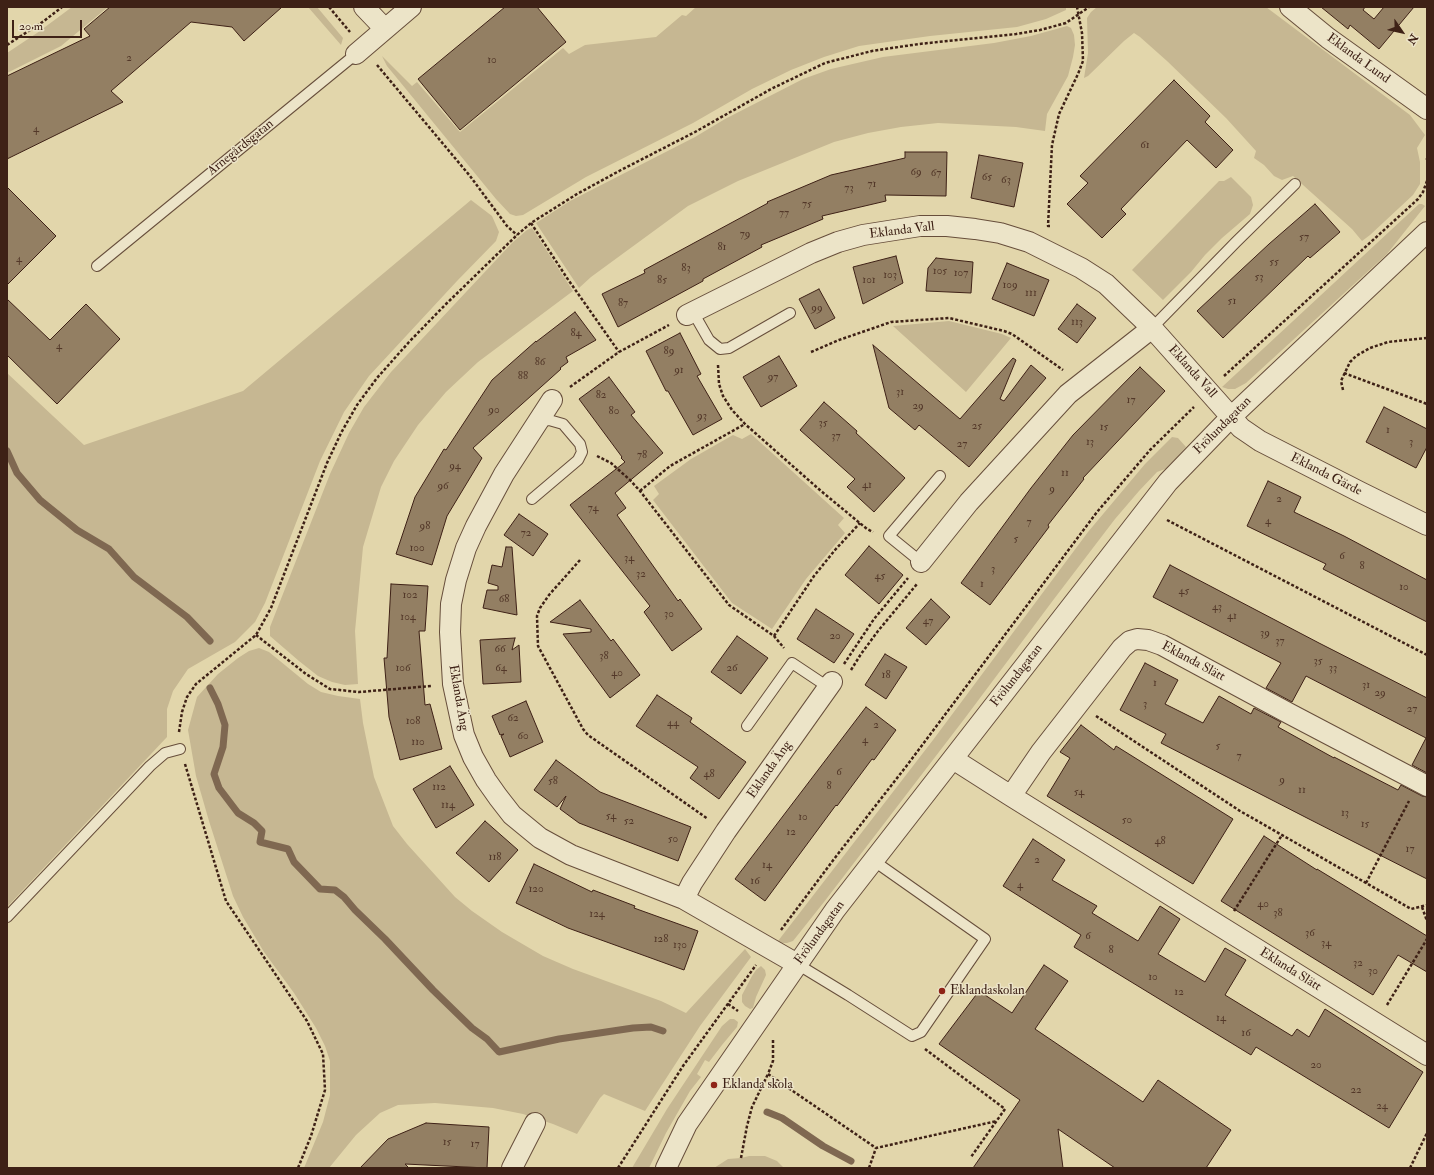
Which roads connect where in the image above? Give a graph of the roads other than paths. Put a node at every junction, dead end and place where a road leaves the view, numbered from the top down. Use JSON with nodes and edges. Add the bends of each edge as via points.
{"nodes":[{"id":1,"x":364,"y":7,"type":"edge"},
{"id":2,"x":411,"y":7,"type":"edge"},
{"id":3,"x":1290,"y":7,"type":"edge"},
{"id":4,"x":385,"y":29,"type":"junction"},
{"id":5,"x":360,"y":51,"type":"joint"},
{"id":6,"x":1427,"y":109,"type":"edge"},
{"id":7,"x":1295,"y":184,"type":"dead end"},
{"id":8,"x":1427,"y":232,"type":"edge"},
{"id":9,"x":97,"y":266,"type":"dead end"},
{"id":10,"x":790,"y":313,"type":"dead end"},
{"id":11,"x":690,"y":314,"type":"joint"},
{"id":12,"x":1152,"y":328,"type":"junction"},
{"id":13,"x":552,"y":400,"type":"road end"},
{"id":14,"x":1231,"y":417,"type":"junction"},
{"id":15,"x":538,"y":421,"type":"junction"},
{"id":16,"x":940,"y":476,"type":"dead end"},
{"id":17,"x":532,"y":499,"type":"dead end"},
{"id":18,"x":1427,"y":524,"type":"edge"},
{"id":19,"x":921,"y":562,"type":"joint"},
{"id":20,"x":830,"y":685,"type":"joint"},
{"id":21,"x":747,"y":726,"type":"dead end"},
{"id":22,"x":180,"y":749,"type":"dead end"},
{"id":23,"x":953,"y":759,"type":"junction"},
{"id":24,"x":1423,"y":784,"type":"edge"},
{"id":25,"x":1011,"y":796,"type":"junction"},
{"id":26,"x":874,"y":861,"type":"junction"},
{"id":27,"x":684,"y":899,"type":"junction"},
{"id":28,"x":7,"y":917,"type":"edge"},
{"id":29,"x":798,"y":964,"type":"junction"},
{"id":30,"x":1427,"y":1055,"type":"edge"},
{"id":31,"x":535,"y":1123,"type":"dead end"},
{"id":32,"x":512,"y":1168,"type":"edge"},
{"id":33,"x":666,"y":1168,"type":"edge"}],
"edges":[{"from":1,"to":4,"type":"street"},
{"from":2,"to":4,"type":"street","name":"Arnegårdsgatan"},
{"from":3,"to":6,"type":"street","name":"Eklanda Lund","via":[[1328,38]]},
{"from":4,"to":5,"type":"street","name":"Arnegårdsgatan"},
{"from":5,"to":9,"type":"lane","name":"Arnegårdsgatan"},
{"from":7,"to":12,"type":"lane"},
{"from":8,"to":14,"type":"street","name":"Frölundagatan"},
{"from":10,"to":11,"type":"lane","via":[[729,348],[720,349],[709,340]]},
{"from":11,"to":12,"type":"street","name":"Eklanda Vall","via":[[838,242],[889,230],[947,226],[976,229],[1029,242],[1081,268],[1106,284]]},
{"from":12,"to":14,"type":"street","name":"Eklanda Vall"},
{"from":12,"to":19,"type":"street","via":[[1068,394],[969,502]]},
{"from":13,"to":15,"type":"street","name":"Eklanda Äng"},
{"from":14,"to":18,"type":"street","name":"Eklanda Gärde","via":[[1260,442]]},
{"from":14,"to":23,"type":"street","name":"Frölundagatan","via":[[1163,487]]},
{"from":15,"to":17,"type":"lane","via":[[549,420],[563,424],[580,444],[582,452],[578,460]]},
{"from":15,"to":27,"type":"street","name":"Eklanda Äng","via":[[504,474],[476,526],[456,580],[451,604],[450,632],[453,684],[464,735],[473,757],[498,797],[540,838],[572,855]]},
{"from":16,"to":19,"type":"lane","via":[[889,536]]},
{"from":20,"to":21,"type":"lane","via":[[792,663]]},
{"from":20,"to":27,"type":"street","name":"Eklanda Äng","via":[[726,832]]},
{"from":22,"to":28,"type":"lane","via":[[165,753],[150,766]]},
{"from":23,"to":25,"type":"street","name":"Eklanda Slätt"},
{"from":23,"to":26,"type":"street","name":"Frölundagatan"},
{"from":24,"to":25,"type":"street","name":"Eklanda Slätt","via":[[1162,645],[1137,639],[1122,648],[1041,752]]},
{"from":25,"to":30,"type":"street","name":"Eklanda Slätt"},
{"from":26,"to":29,"type":"street","name":"Frölundagatan"},
{"from":26,"to":29,"type":"lane","via":[[985,939],[921,1032],[912,1036]]},
{"from":27,"to":29,"type":"street","name":"Eklanda Äng"},
{"from":29,"to":33,"type":"street","name":"Frölundagatan","via":[[687,1124]]},
{"from":31,"to":32,"type":"street"}]}
